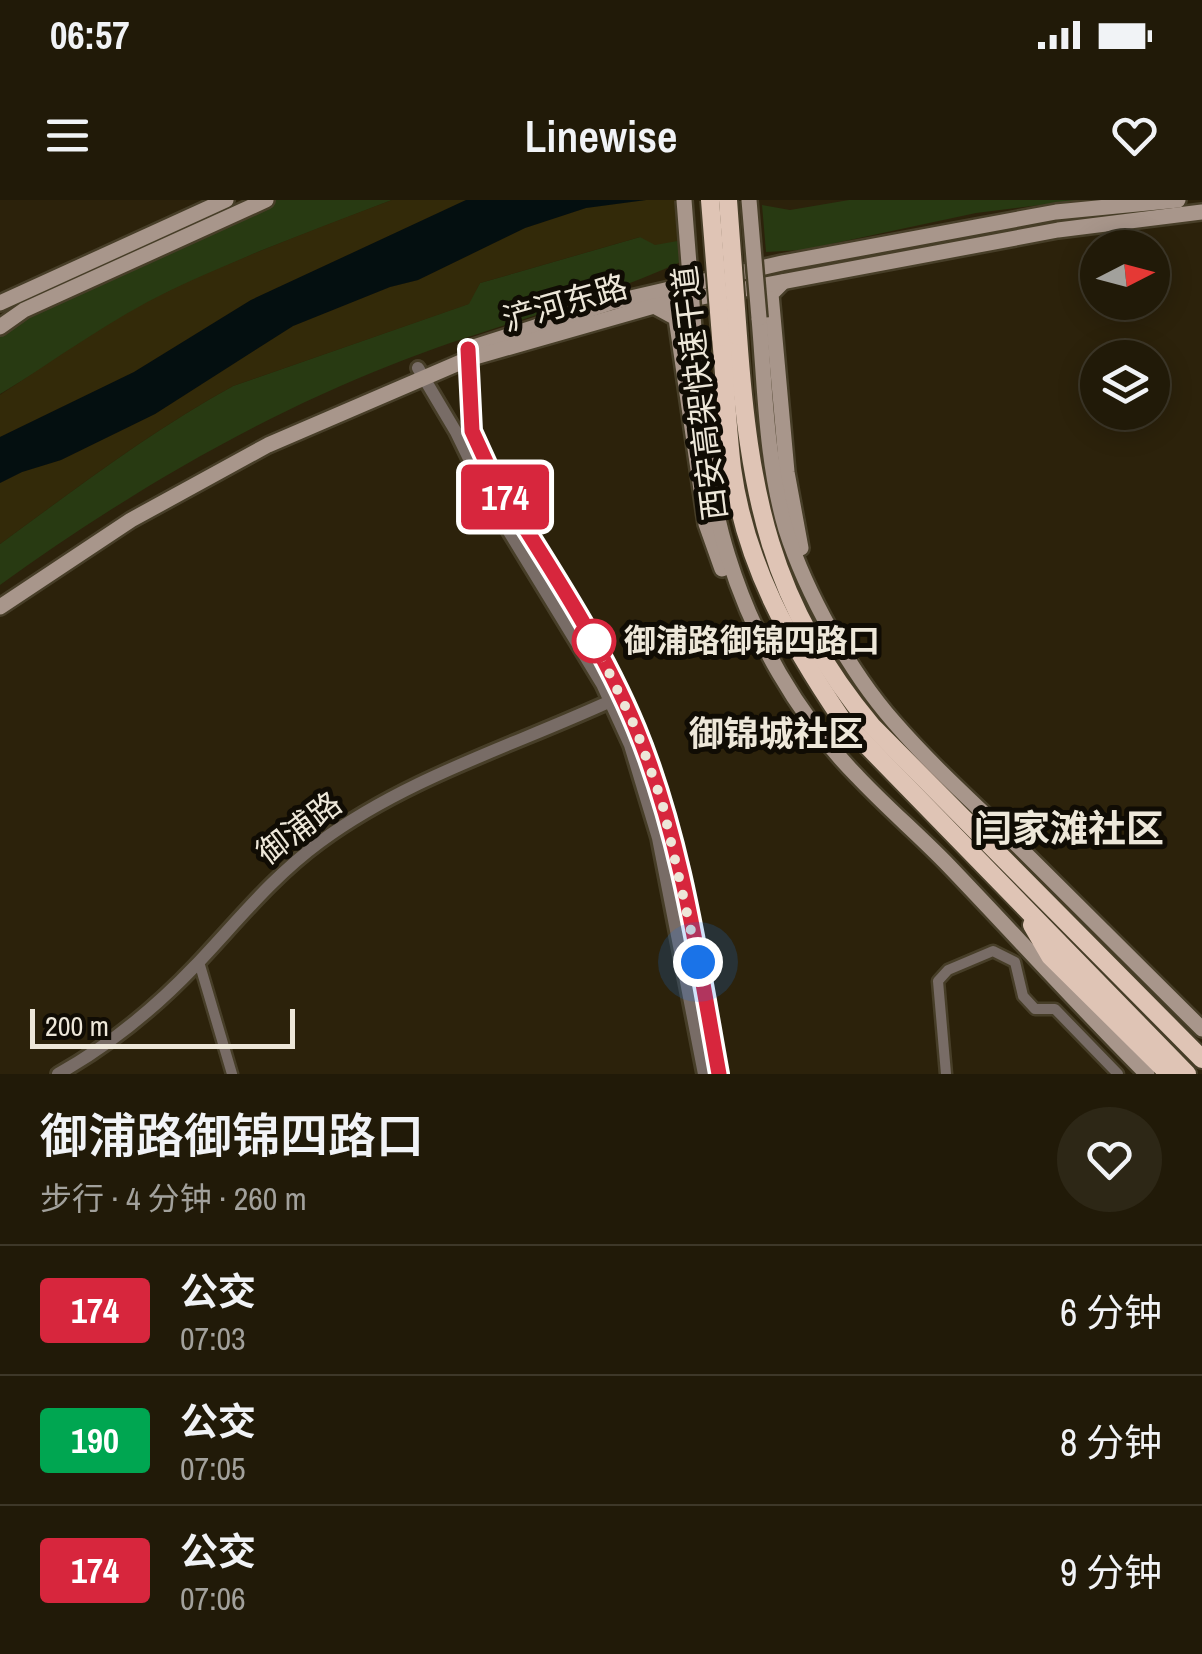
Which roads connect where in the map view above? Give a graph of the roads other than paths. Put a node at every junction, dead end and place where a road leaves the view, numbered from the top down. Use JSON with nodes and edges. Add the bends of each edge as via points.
{"nodes":[{"id":1,"x":226,"y":200,"type":"edge"},
{"id":2,"x":266,"y":200,"type":"edge"},
{"id":3,"x":684,"y":200,"type":"edge"},
{"id":4,"x":710,"y":200,"type":"edge"},
{"id":5,"x":728,"y":200,"type":"edge"},
{"id":6,"x":749,"y":200,"type":"edge"},
{"id":7,"x":1178,"y":200,"type":"edge"},
{"id":8,"x":1202,"y":212,"type":"edge"},
{"id":9,"x":784,"y":281,"type":"junction"},
{"id":10,"x":0,"y":303,"type":"edge"},
{"id":11,"x":654,"y":306,"type":"junction"},
{"id":12,"x":0,"y":326,"type":"edge"},
{"id":13,"x":730,"y":336,"type":"junction"},
{"id":14,"x":468,"y":354,"type":"junction"},
{"id":15,"x":420,"y":373,"type":"junction"},
{"id":16,"x":0,"y":596,"type":"edge"},
{"id":17,"x":0,"y":607,"type":"edge"},
{"id":18,"x":752,"y":616,"type":"junction"},
{"id":19,"x":833,"y":631,"type":"junction"},
{"id":20,"x":616,"y":699,"type":"junction"},
{"id":21,"x":972,"y":801,"type":"junction"},
{"id":22,"x":1016,"y":899,"type":"junction"},
{"id":23,"x":1042,"y":899,"type":"junction"},
{"id":24,"x":1096,"y":954,"type":"junction"},
{"id":25,"x":199,"y":962,"type":"junction"},
{"id":26,"x":1202,"y":1029,"type":"edge"},
{"id":27,"x":1202,"y":1046,"type":"edge"},
{"id":28,"x":1202,"y":1059,"type":"edge"},
{"id":29,"x":58,"y":1074,"type":"edge"},
{"id":30,"x":232,"y":1074,"type":"edge"},
{"id":31,"x":704,"y":1074,"type":"edge"},
{"id":32,"x":719,"y":1074,"type":"edge"},
{"id":33,"x":946,"y":1074,"type":"edge"},
{"id":34,"x":1118,"y":1074,"type":"edge"},
{"id":35,"x":1147,"y":1074,"type":"edge"},
{"id":36,"x":1169,"y":1074,"type":"edge"},
{"id":37,"x":1187,"y":1074,"type":"edge"}],
"edges":[{"from":1,"to":10,"type":"main road"},
{"from":2,"to":12,"type":"main road"},
{"from":3,"to":18,"type":"main road","bridge":true,"via":[[703,436],[728,556]]},
{"from":4,"to":13,"type":"highway","name":"西安高架快速干道","bridge":true},
{"from":5,"to":13,"type":"highway","name":"西安高架快速干道","bridge":true},
{"from":6,"to":19,"type":"main road","bridge":true,"via":[[771,452],[786,528]]},
{"from":7,"to":14,"type":"main road","name":"浐河东路","via":[[1056,212],[782,263],[609,303]]},
{"from":8,"to":9,"type":"main road","name":"浐河东路","via":[[1058,230]]},
{"from":9,"to":11,"type":"main road","name":"浐河东路"},
{"from":9,"to":19,"type":"main road","via":[[772,294],[786,472],[801,547]]},
{"from":11,"to":14,"type":"main road","name":"浐河东路"},
{"from":11,"to":18,"type":"main road","via":[[676,318],[706,524],[731,592]]},
{"from":13,"to":22,"type":"highway","name":"西安高架快速干道","via":[[733,471],[750,546],[799,657],[843,721]]},
{"from":13,"to":23,"type":"highway","name":"西安高架快速干道","via":[[757,499],[778,569],[808,634],[872,726]]},
{"from":14,"to":15,"type":"main road","name":"浐河东路"},
{"from":14,"to":20,"type":"street","via":[[472,431],[483,458],[587,629]]},
{"from":15,"to":16,"type":"main road","name":"浐河东路","via":[[266,434],[129,510]]},
{"from":15,"to":17,"type":"main road","name":"浐河东路","via":[[165,501]]},
{"from":15,"to":20,"type":"street","via":[[486,494]]},
{"from":18,"to":35,"type":"main road","via":[[781,678],[820,735]]},
{"from":19,"to":21,"type":"main road","via":[[892,720]]},
{"from":20,"to":25,"type":"street","name":"御浦路","via":[[450,770],[341,827],[266,888]]},
{"from":20,"to":31,"type":"street","via":[[658,838]]},
{"from":20,"to":32,"type":"street","via":[[652,770],[673,839]]},
{"from":21,"to":23,"type":"main road"},
{"from":21,"to":26,"type":"main road"},
{"from":22,"to":36,"type":"highway","via":[[1050,956]]},
{"from":22,"to":37,"type":"highway","name":"西安高架快速干道"},
{"from":23,"to":24,"type":"highway","name":"西安高架快速干道"},
{"from":24,"to":27,"type":"highway","via":[[1123,968]]},
{"from":24,"to":28,"type":"highway","name":"西安高架快速干道"},
{"from":25,"to":29,"type":"street","name":"御浦路","via":[[131,1026]]},
{"from":25,"to":30,"type":"street"},
{"from":33,"to":34,"type":"street","via":[[938,980],[993,951],[1014,962],[1023,996],[1035,1009],[1055,1009]]}]}
